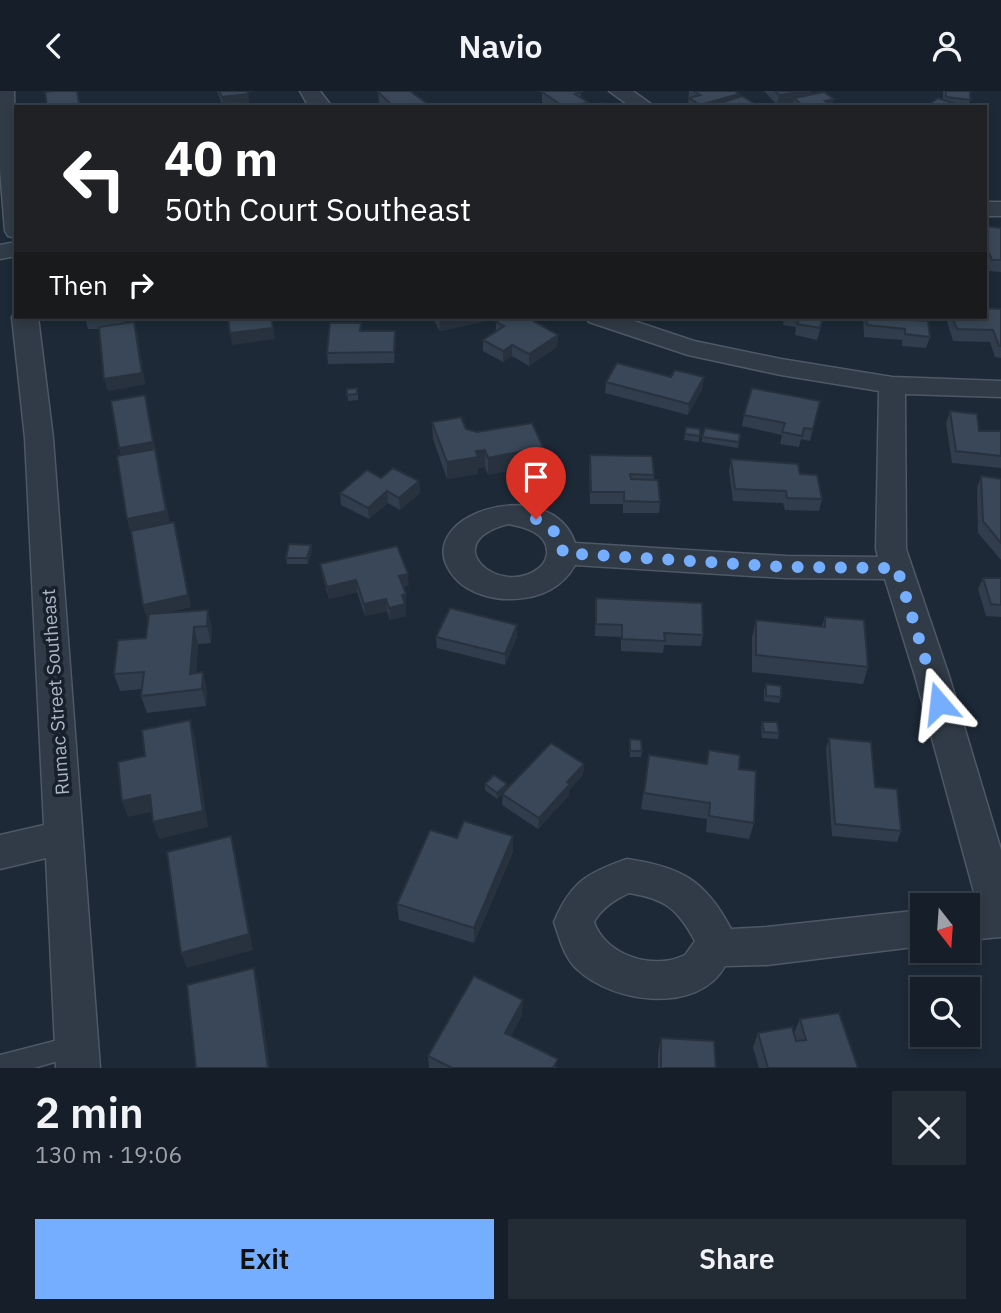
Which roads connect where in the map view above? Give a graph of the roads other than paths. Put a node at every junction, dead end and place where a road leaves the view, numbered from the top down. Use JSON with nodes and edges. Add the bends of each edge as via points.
{"nodes":[{"id":1,"x":4,"y":91,"type":"edge"},
{"id":2,"x":653,"y":91,"type":"edge"},
{"id":3,"x":631,"y":99,"type":"edge"},
{"id":4,"x":3,"y":130,"type":"edge"},
{"id":5,"x":14,"y":188,"type":"edge"},
{"id":6,"x":25,"y":319,"type":"edge"},
{"id":7,"x":604,"y":319,"type":"edge"},
{"id":8,"x":891,"y":384,"type":"junction"},
{"id":9,"x":1001,"y":389,"type":"edge"},
{"id":10,"x":563,"y":553,"type":"dead end"},
{"id":11,"x":897,"y":568,"type":"junction"},
{"id":12,"x":64,"y":837,"type":"junction"},
{"id":13,"x":0,"y":852,"type":"edge"},
{"id":14,"x":1001,"y":918,"type":"edge"},
{"id":15,"x":980,"y":921,"type":"edge"},
{"id":16,"x":910,"y":929,"type":"edge"},
{"id":17,"x":712,"y":949,"type":"dead end"},
{"id":18,"x":78,"y":1057,"type":"edge"},
{"id":19,"x":0,"y":1066,"type":"edge"}],
"edges":[{"from":1,"to":4,"type":"street"},
{"from":2,"to":3,"type":"street"},
{"from":4,"to":5,"type":"street"},
{"from":6,"to":12,"type":"street","name":"Rumac Street Southeast","via":[[39,438]]},
{"from":7,"to":8,"type":"street","via":[[688,347]]},
{"from":8,"to":9,"type":"street"},
{"from":8,"to":11,"type":"street","via":[[891,549]]},
{"from":10,"to":11,"type":"street","via":[[786,567]]},
{"from":11,"to":14,"type":"street"},
{"from":12,"to":13,"type":"street"},
{"from":12,"to":18,"type":"street","name":"Rumac Street Southeast"},
{"from":14,"to":15,"type":"street"},
{"from":16,"to":17,"type":"street"},
{"from":18,"to":19,"type":"lane"}]}
